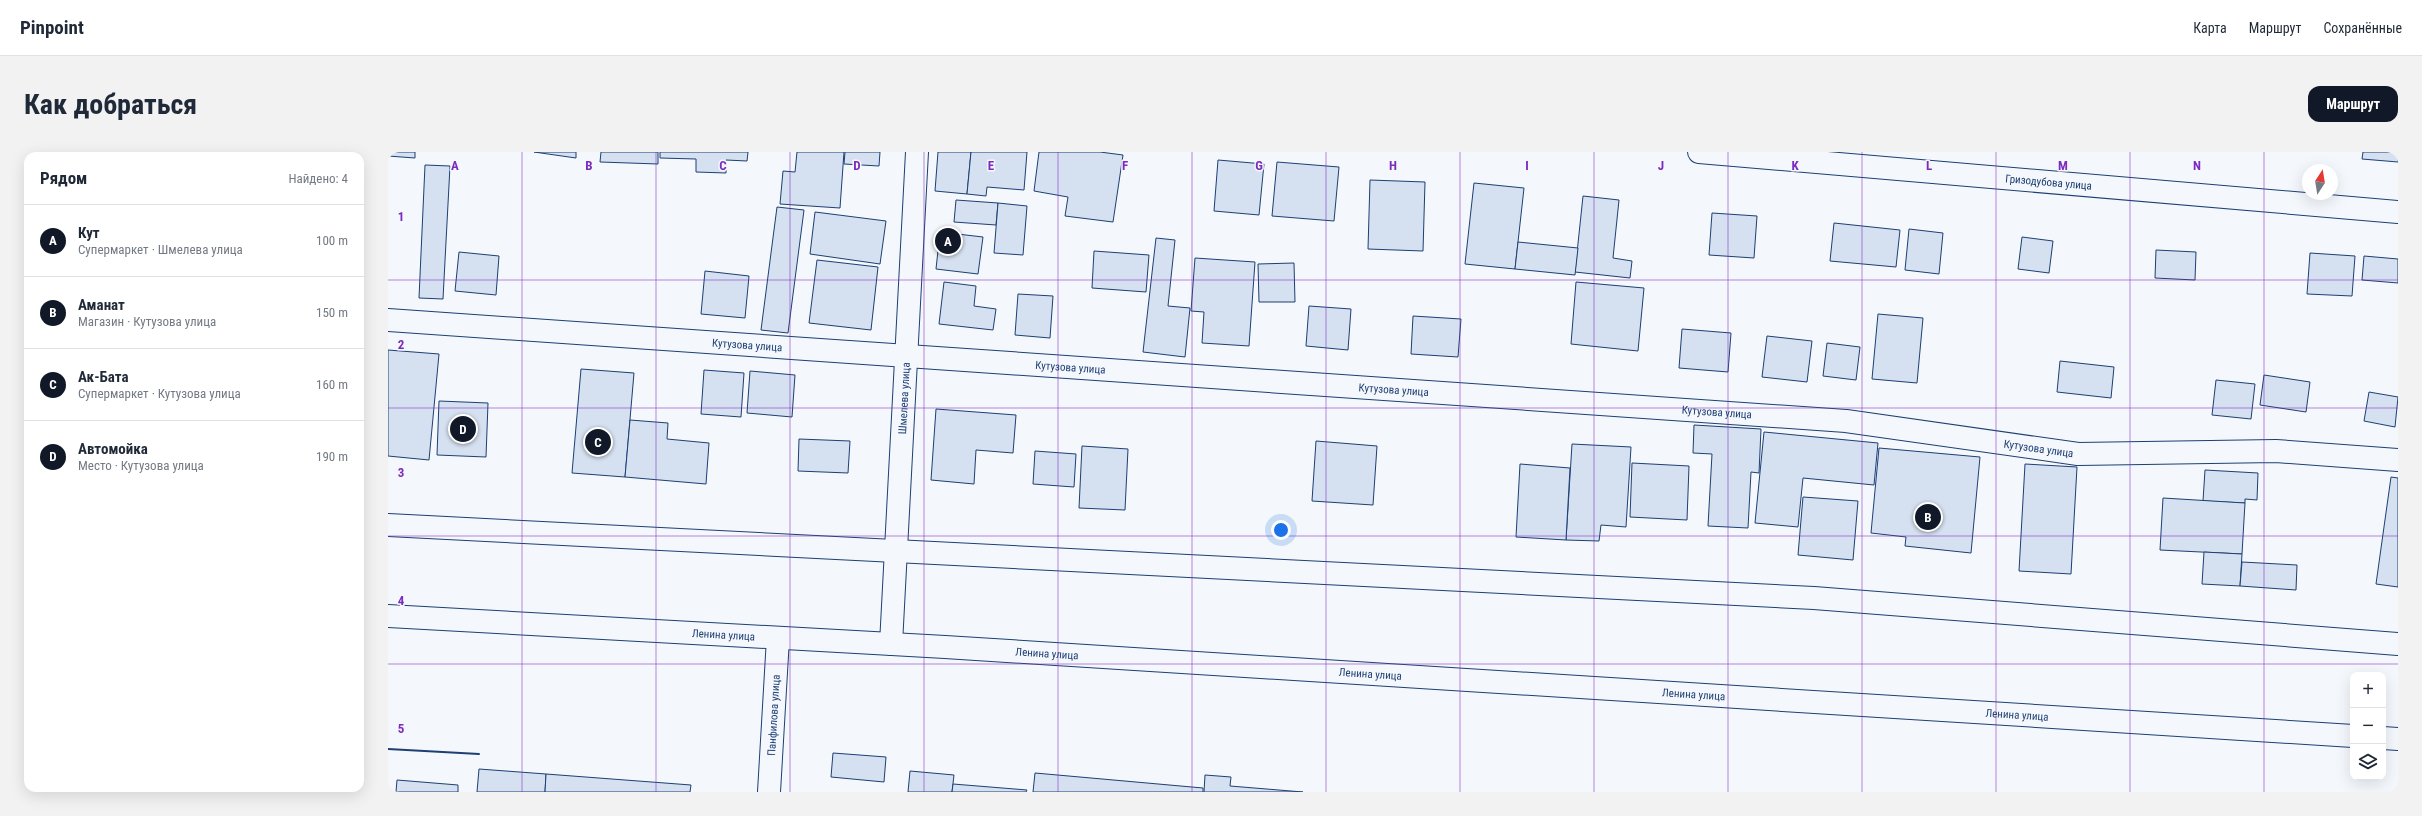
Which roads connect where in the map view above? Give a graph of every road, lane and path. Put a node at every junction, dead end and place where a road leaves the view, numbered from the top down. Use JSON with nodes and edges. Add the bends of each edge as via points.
{"nodes":[{"id":1,"x":917,"y":152,"type":"edge"},
{"id":2,"x":1699,"y":152,"type":"edge"},
{"id":3,"x":2398,"y":212,"type":"edge"},
{"id":4,"x":388,"y":320,"type":"edge"},
{"id":5,"x":906,"y":356,"type":"junction"},
{"id":6,"x":2398,"y":460,"type":"edge"},
{"id":7,"x":388,"y":525,"type":"edge"},
{"id":8,"x":896,"y":551,"type":"junction"},
{"id":9,"x":388,"y":616,"type":"edge"},
{"id":10,"x":778,"y":638,"type":"junction"},
{"id":11,"x":891,"y":644,"type":"junction"},
{"id":12,"x":2398,"y":644,"type":"edge"},
{"id":13,"x":2350,"y":736,"type":"edge"},
{"id":14,"x":2386,"y":738,"type":"edge"},
{"id":15,"x":2398,"y":739,"type":"edge"},
{"id":16,"x":769,"y":792,"type":"edge"}],
"edges":[{"from":1,"to":5,"type":"street","name":"Шмелева улица"},
{"from":2,"to":3,"type":"street","name":"Гризодубова улица"},
{"from":4,"to":5,"type":"street","name":"Кутузова улица"},
{"from":5,"to":6,"type":"street","name":"Кутузова улица","via":[[1846,421],[2078,454],[2276,451]]},
{"from":5,"to":8,"type":"street","name":"Шмелева улица"},
{"from":7,"to":8,"type":"street"},
{"from":8,"to":11,"type":"street","name":"Шмелева улица"},
{"from":8,"to":12,"type":"street","via":[[1814,598]]},
{"from":9,"to":10,"type":"street","name":"Ленина улица"},
{"from":10,"to":11,"type":"street","name":"Ленина улица"},
{"from":10,"to":16,"type":"street","name":"Панфилова улица"},
{"from":11,"to":13,"type":"street","name":"Ленина улица"},
{"from":14,"to":15,"type":"street"}]}
